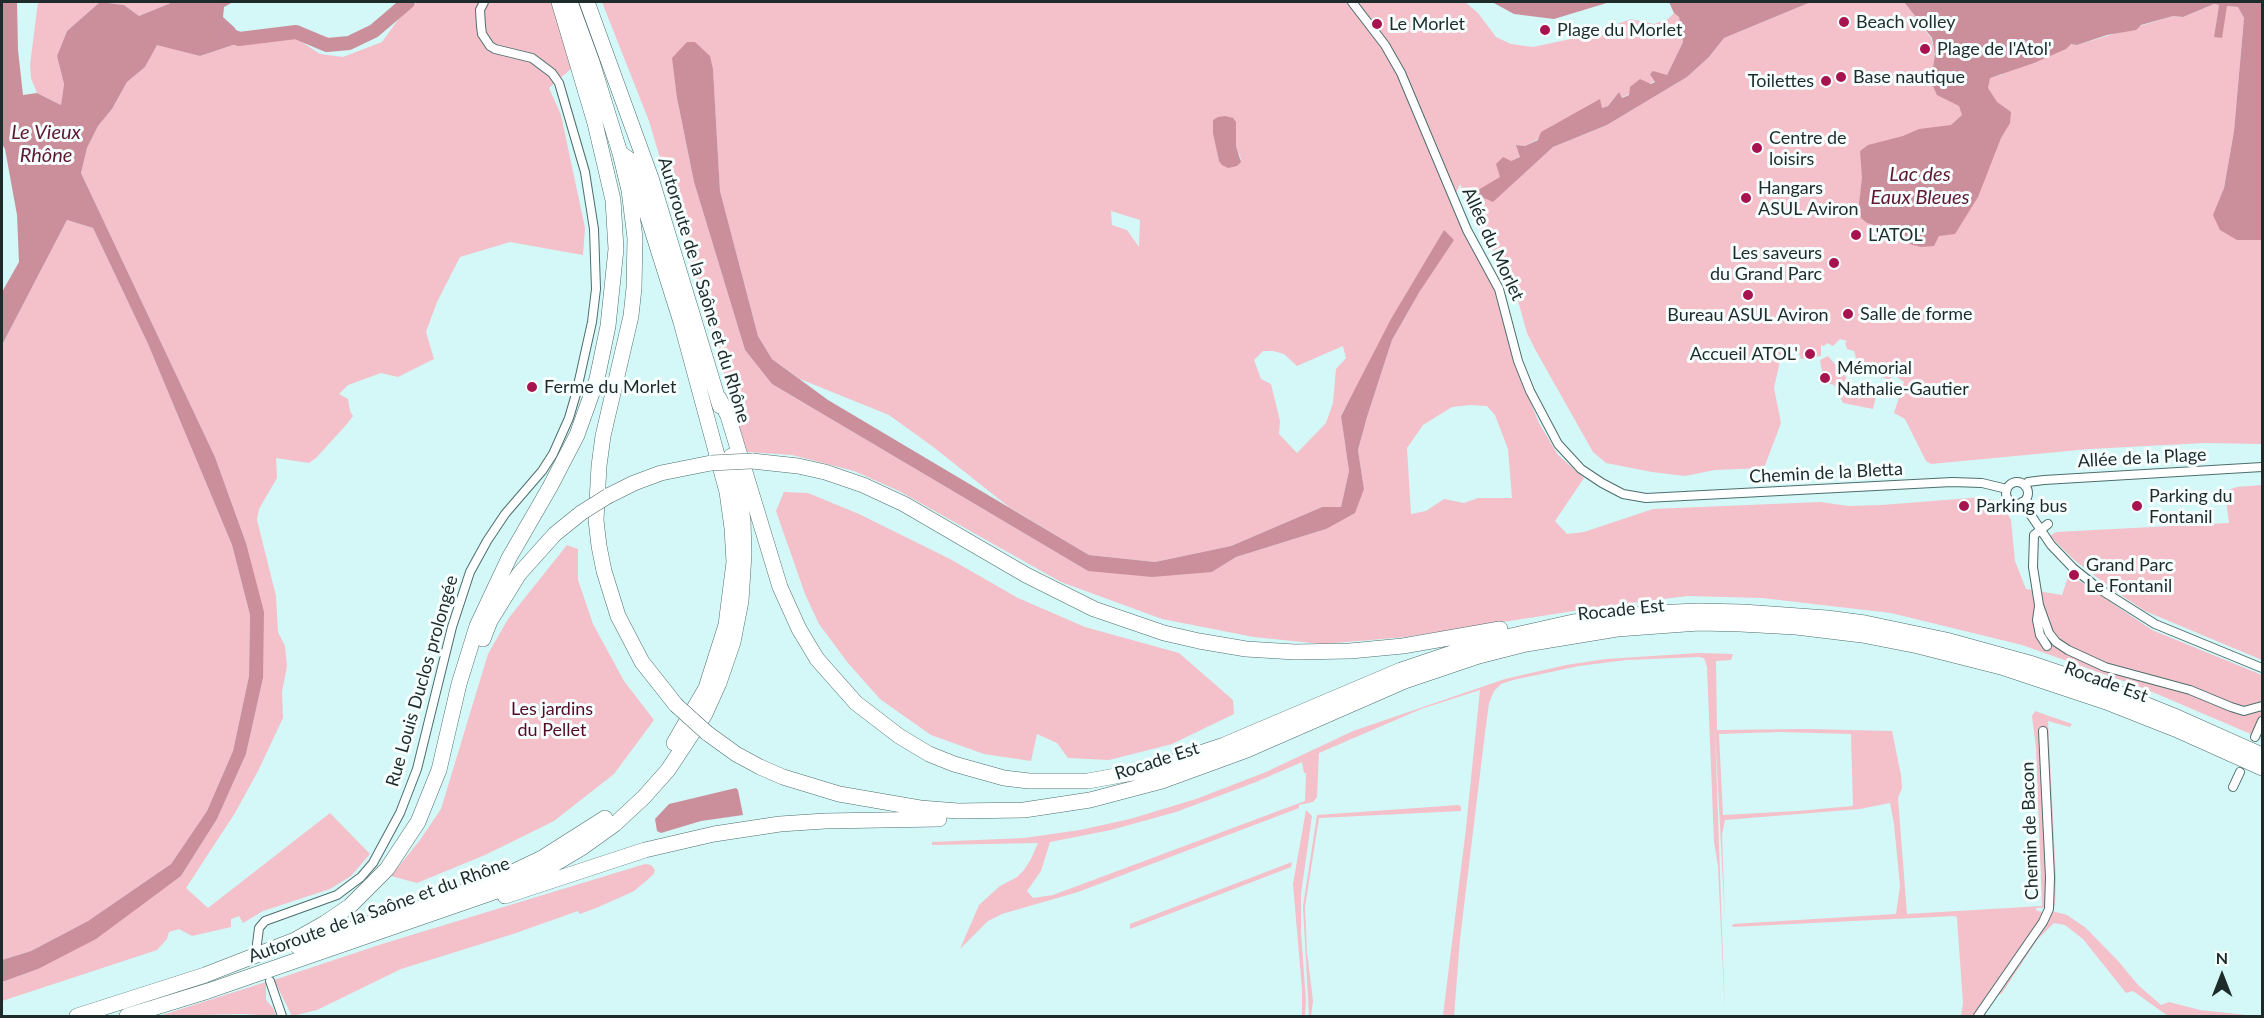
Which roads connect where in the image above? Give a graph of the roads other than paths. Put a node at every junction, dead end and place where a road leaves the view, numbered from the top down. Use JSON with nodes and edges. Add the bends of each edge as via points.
{"nodes":[{"id":1,"x":484,"y":2,"type":"edge"},
{"id":2,"x":560,"y":2,"type":"edge"},
{"id":3,"x":570,"y":2,"type":"edge"},
{"id":4,"x":587,"y":2,"type":"edge"},
{"id":5,"x":1352,"y":2,"type":"edge"},
{"id":6,"x":620,"y":153,"type":"junction"},
{"id":7,"x":635,"y":258,"type":"junction"},
{"id":8,"x":719,"y":398,"type":"junction"},
{"id":9,"x":2262,"y":466,"type":"edge"},
{"id":10,"x":2025,"y":486,"type":"junction"},
{"id":11,"x":2007,"y":489,"type":"junction"},
{"id":12,"x":1646,"y":498,"type":"joint"},
{"id":13,"x":2022,"y":502,"type":"junction"},
{"id":14,"x":2048,"y":524,"type":"dead end"},
{"id":15,"x":2039,"y":529,"type":"junction"},
{"id":16,"x":2039,"y":605,"type":"junction"},
{"id":17,"x":1627,"y":616,"type":"junction"},
{"id":18,"x":2047,"y":646,"type":"dead end"},
{"id":19,"x":472,"y":656,"type":"junction"},
{"id":20,"x":2262,"y":668,"type":"edge"},
{"id":21,"x":2262,"y":706,"type":"edge"},
{"id":22,"x":2262,"y":721,"type":"edge"},
{"id":23,"x":2043,"y":731,"type":"dead end"},
{"id":24,"x":2255,"y":737,"type":"dead end"},
{"id":25,"x":2262,"y":755,"type":"edge"},
{"id":26,"x":2262,"y":768,"type":"edge"},
{"id":27,"x":2240,"y":772,"type":"dead end"},
{"id":28,"x":2233,"y":787,"type":"dead end"},
{"id":29,"x":990,"y":811,"type":"junction"},
{"id":30,"x":473,"y":900,"type":"junction"},
{"id":31,"x":257,"y":944,"type":"dead end"},
{"id":32,"x":205,"y":975,"type":"junction"},
{"id":33,"x":270,"y":981,"type":"dead end"},
{"id":34,"x":76,"y":1017,"type":"edge"},
{"id":35,"x":127,"y":1017,"type":"edge"},
{"id":36,"x":282,"y":1017,"type":"edge"},
{"id":37,"x":1978,"y":1017,"type":"edge"}],
"edges":[{"from":1,"to":31,"type":"street","name":"Rue Louis Duclos prolongée","via":[[480,10],[482,34],[490,46],[532,58],[559,83],[585,172],[594,229],[596,289],[576,394],[553,454],[505,514],[470,572],[452,627],[417,769],[378,855],[362,877],[337,895],[265,921],[259,928]]},
{"from":2,"to":7,"type":"highway","via":[[611,143]]},
{"from":2,"to":19,"type":"highway","via":[[613,200],[616,249],[612,303],[586,414],[487,602]]},
{"from":3,"to":6,"type":"highway"},
{"from":4,"to":8,"type":"highway","name":"Autoroute de la Saône et du Rhône","via":[[651,178]]},
{"from":5,"to":12,"type":"street","name":"Allée du Morlet","via":[[1401,73],[1467,230],[1499,289],[1518,361],[1547,428],[1568,457],[1594,479],[1623,494]]},
{"from":6,"to":7,"type":"highway","via":[[634,219]]},
{"from":6,"to":32,"type":"highway","via":[[630,160],[643,199],[687,343],[729,504],[734,562],[728,616],[696,707],[665,757],[629,798],[542,858],[426,906]]},
{"from":7,"to":29,"type":"highway","bridge":true,"via":[[631,316],[603,436],[596,520],[610,592],[642,662],[676,705],[707,733],[735,754],[783,777],[839,795],[920,808]]},
{"from":8,"to":17,"type":"highway","via":[[728,416],[780,587],[817,659],[856,703],[891,730],[930,754],[979,772],[1029,782],[1053,782],[1088,781],[1149,770],[1224,746],[1442,655],[1522,632]]},
{"from":8,"to":30,"type":"highway","name":"Autoroute de la Saône et du Rhône","via":[[743,520],[743,577],[733,642],[705,714],[668,770],[615,824],[546,869]]},
{"from":9,"to":10,"type":"street","name":"Allée de la Plage","via":[[2044,480]]},
{"from":10,"to":11,"type":"street","via":[[2015,482]]},
{"from":10,"to":13,"type":"street","via":[[2028,495]]},
{"from":11,"to":12,"type":"street","name":"Chemin de la Bletta","via":[[1952,482]]},
{"from":11,"to":13,"type":"street","via":[[2010,501]]},
{"from":13,"to":15,"type":"street"},
{"from":14,"to":15,"type":"street"},
{"from":15,"to":16,"type":"street","via":[[2034,536],[2033,567]]},
{"from":15,"to":20,"type":"street","via":[[2073,568],[2127,607],[2155,624]]},
{"from":16,"to":18,"type":"street","via":[[2037,620]]},
{"from":16,"to":21,"type":"street","via":[[2049,633],[2068,650],[2105,667],[2190,690],[2244,711]]},
{"from":17,"to":19,"type":"highway","bridge":true,"via":[[1604,612],[1350,651],[1246,649],[1199,641],[1094,609],[863,485],[798,466],[752,461],[711,463],[661,473],[608,496],[581,513],[555,534],[519,574]]},
{"from":17,"to":25,"type":"highway","name":"Rocade Est","via":[[1698,611],[1796,615],[1921,634],[2068,676]]},
{"from":19,"to":32,"type":"highway","name":"Autoroute de la Saône et du Rhône","via":[[445,757],[418,822],[387,869],[350,906],[325,923],[295,940]]},
{"from":22,"to":24,"type":"street"},
{"from":23,"to":37,"type":"street","name":"Chemin de Bacon","via":[[2049,909]]},
{"from":26,"to":29,"type":"highway","name":"Rocade Est","via":[[2109,703],[2032,676],[1944,652],[1828,630],[1699,623],[1574,634],[1479,656],[1405,681],[1247,750],[1162,782],[1090,801]]},
{"from":27,"to":28,"type":"street"},
{"from":29,"to":30,"type":"highway","via":[[971,818],[825,821],[748,828],[645,850],[493,901]]},
{"from":30,"to":35,"type":"highway","name":"Autoroute de la Saône et du Rhône"},
{"from":32,"to":34,"type":"highway","name":"Autoroute de la Saône et du Rhône"},
{"from":33,"to":36,"type":"street"}]}
